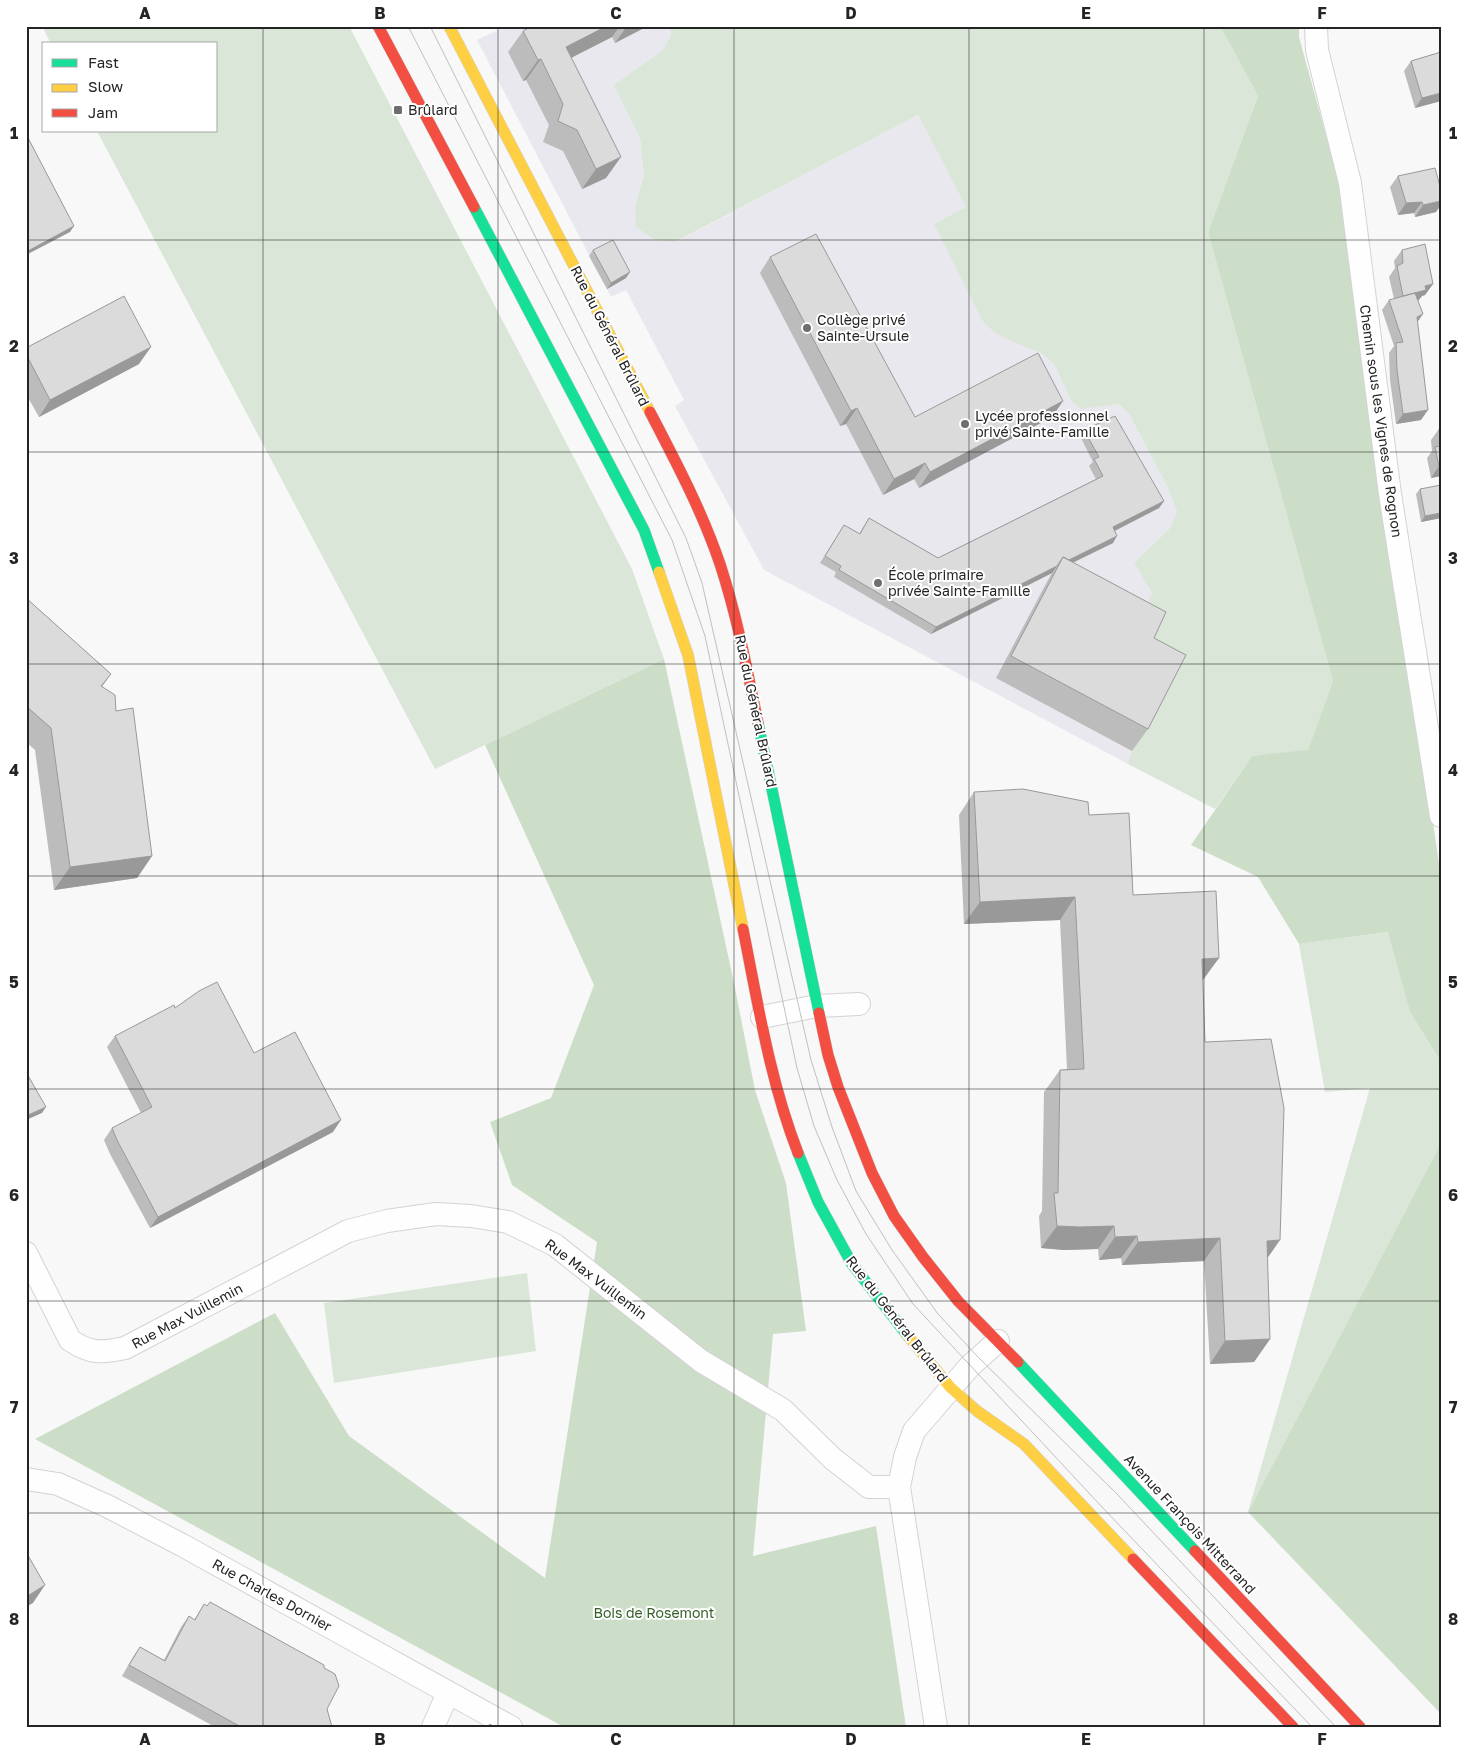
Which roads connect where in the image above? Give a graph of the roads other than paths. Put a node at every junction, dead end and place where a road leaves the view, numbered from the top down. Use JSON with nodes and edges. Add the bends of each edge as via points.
{"nodes":[{"id":1,"x":378,"y":26,"type":"edge"},
{"id":2,"x":449,"y":26,"type":"edge"},
{"id":3,"x":1316,"y":26,"type":"edge"},
{"id":4,"x":1441,"y":816,"type":"edge"},
{"id":5,"x":859,"y":1004,"type":"dead end"},
{"id":6,"x":817,"y":1006,"type":"junction"},
{"id":7,"x":762,"y":1017,"type":"junction"},
{"id":8,"x":26,"y":1253,"type":"edge"},
{"id":9,"x":998,"y":1341,"type":"junction"},
{"id":10,"x":950,"y":1387,"type":"junction"},
{"id":11,"x":26,"y":1479,"type":"edge"},
{"id":12,"x":899,"y":1487,"type":"junction"},
{"id":13,"x":448,"y":1693,"type":"junction"},
{"id":14,"x":433,"y":1727,"type":"edge"},
{"id":15,"x":511,"y":1727,"type":"edge"},
{"id":16,"x":936,"y":1727,"type":"edge"},
{"id":17,"x":1293,"y":1727,"type":"edge"},
{"id":18,"x":1360,"y":1727,"type":"edge"}],
"edges":[{"from":1,"to":7,"type":"main road","name":"Rue du Général Brûlard","via":[[644,530],[688,655]]},
{"from":2,"to":6,"type":"main road","name":"Rue du Général Brûlard","via":[[679,468],[720,564],[741,638]]},
{"from":3,"to":4,"type":"street","name":"Chemin sous les Vignes de Rognon","via":[[1317,50],[1350,183],[1390,494]]},
{"from":5,"to":6,"type":"street"},
{"from":6,"to":7,"type":"street"},
{"from":6,"to":9,"type":"main road","name":"Rue du Général Brûlard","via":[[838,1087],[872,1173],[894,1216],[958,1301]]},
{"from":7,"to":10,"type":"main road","name":"Rue du Général Brûlard","via":[[786,1122],[818,1202],[852,1264]]},
{"from":8,"to":12,"type":"street","name":"Rue Max Vuillemin","via":[[70,1340],[91,1351],[107,1352],[125,1348],[348,1231],[436,1214],[508,1222],[555,1245],[701,1361],[783,1410],[833,1459],[869,1488]]},
{"from":9,"to":10,"type":"street","name":"Rue du Général Brûlard"},
{"from":9,"to":18,"type":"main road","name":"Avenue François Mitterrand"},
{"from":10,"to":12,"type":"street","name":"Rue du Général Brûlard","via":[[914,1431]]},
{"from":10,"to":17,"type":"main road","via":[[977,1411],[1024,1444]]},
{"from":11,"to":13,"type":"street","name":"Rue Charles Dornier","via":[[58,1484],[107,1506]]},
{"from":12,"to":16,"type":"street","name":"Rue du Général Brûlard"},
{"from":13,"to":14,"type":"street"},
{"from":13,"to":15,"type":"street","name":"Rue Charles Dornier"}]}
